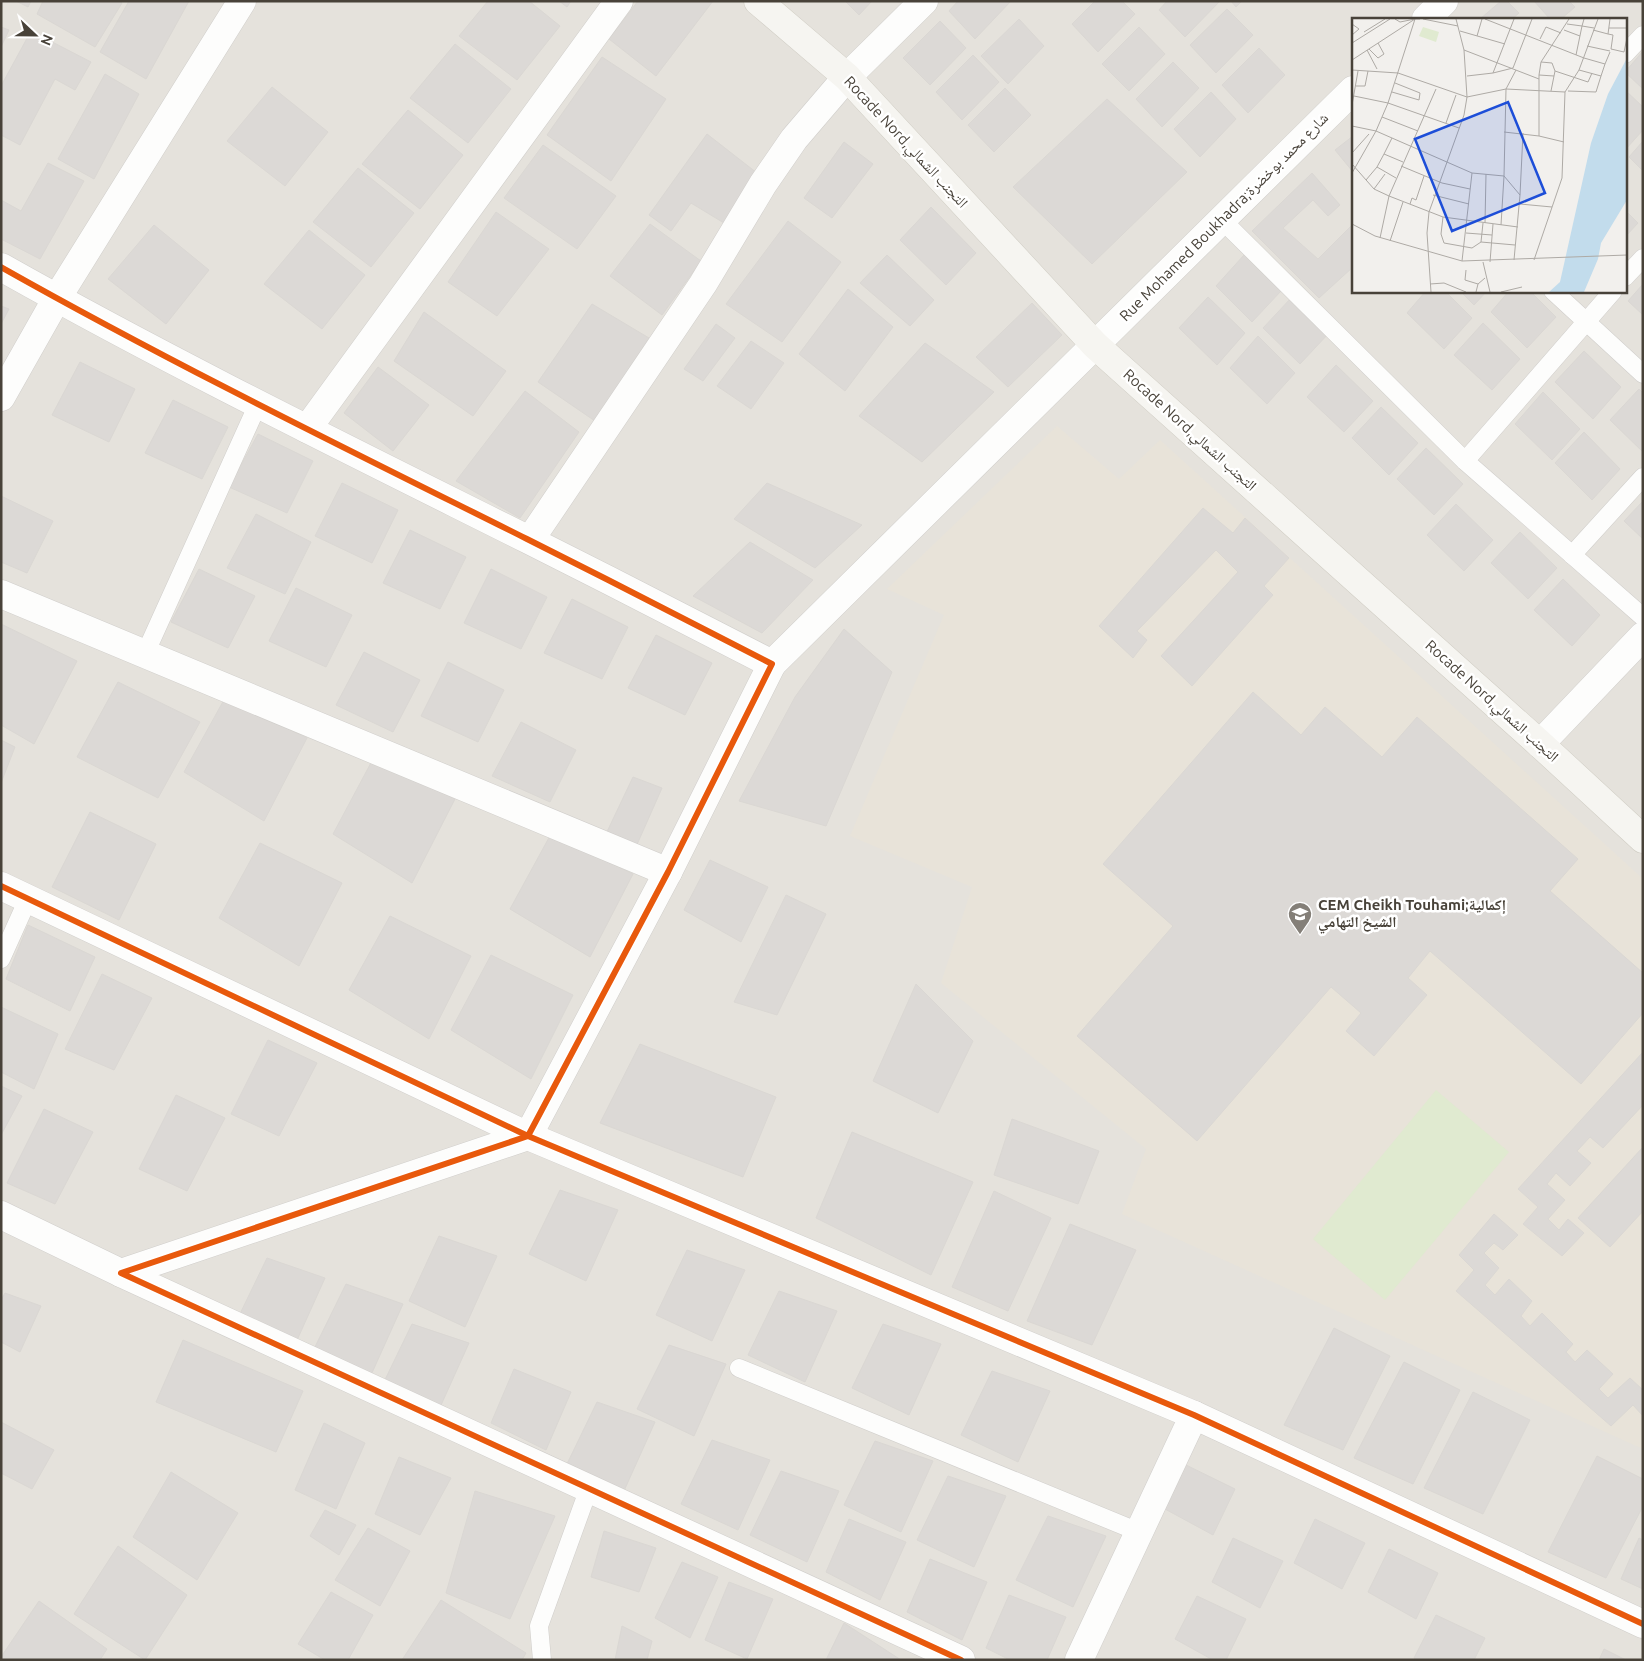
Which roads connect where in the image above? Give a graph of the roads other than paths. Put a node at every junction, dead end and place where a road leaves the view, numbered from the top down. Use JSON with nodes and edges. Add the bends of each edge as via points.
{"nodes":[{"id":1,"x":242,"y":1,"type":"edge"},
{"id":2,"x":619,"y":1,"type":"edge"},
{"id":3,"x":758,"y":1,"type":"edge"},
{"id":4,"x":924,"y":1,"type":"edge"},
{"id":5,"x":1444,"y":1,"type":"edge"},
{"id":6,"x":1427,"y":18,"type":"edge"},
{"id":7,"x":1643,"y":35,"type":"edge"},
{"id":8,"x":1626,"y":53,"type":"edge"},
{"id":9,"x":847,"y":77,"type":"junction"},
{"id":10,"x":1352,"y":91,"type":"edge"},
{"id":11,"x":1221,"y":219,"type":"junction"},
{"id":12,"x":1643,"y":258,"type":"edge"},
{"id":13,"x":1,"y":267,"type":"edge"},
{"id":14,"x":1626,"y":276,"type":"edge"},
{"id":15,"x":1554,"y":292,"type":"edge"},
{"id":16,"x":1612,"y":292,"type":"edge"},
{"id":17,"x":57,"y":298,"type":"junction"},
{"id":18,"x":1586,"y":321,"type":"junction"},
{"id":19,"x":1096,"y":345,"type":"junction"},
{"id":20,"x":1643,"y":374,"type":"edge"},
{"id":21,"x":1,"y":397,"type":"edge"},
{"id":22,"x":258,"y":404,"type":"junction"},
{"id":23,"x":307,"y":429,"type":"junction"},
{"id":24,"x":1465,"y":461,"type":"junction"},
{"id":25,"x":1643,"y":477,"type":"edge"},
{"id":26,"x":530,"y":540,"type":"junction"},
{"id":27,"x":1572,"y":555,"type":"junction"},
{"id":28,"x":1,"y":594,"type":"edge"},
{"id":29,"x":1643,"y":617,"type":"edge"},
{"id":30,"x":1643,"y":636,"type":"edge"},
{"id":31,"x":146,"y":654,"type":"junction"},
{"id":32,"x":772,"y":664,"type":"junction"},
{"id":33,"x":1540,"y":744,"type":"junction"},
{"id":34,"x":1643,"y":839,"type":"edge"},
{"id":35,"x":668,"y":872,"type":"junction"},
{"id":36,"x":1,"y":886,"type":"edge"},
{"id":37,"x":28,"y":899,"type":"junction"},
{"id":38,"x":1,"y":958,"type":"edge"},
{"id":39,"x":528,"y":1136,"type":"junction"},
{"id":40,"x":1,"y":1215,"type":"edge"},
{"id":41,"x":121,"y":1273,"type":"junction"},
{"id":42,"x":739,"y":1368,"type":"dead end"},
{"id":43,"x":1194,"y":1415,"type":"junction"},
{"id":44,"x":589,"y":1488,"type":"junction"},
{"id":45,"x":1139,"y":1532,"type":"junction"},
{"id":46,"x":1643,"y":1624,"type":"edge"},
{"id":47,"x":542,"y":1660,"type":"edge"},
{"id":48,"x":961,"y":1660,"type":"edge"},
{"id":49,"x":1079,"y":1660,"type":"edge"}],
"edges":[{"from":1,"to":17,"type":"street"},
{"from":2,"to":23,"type":"street"},
{"from":3,"to":9,"type":"main road","name":"Rocade Nord,التجنب الشمالي"},
{"from":4,"to":9,"type":"street"},
{"from":5,"to":6,"type":"street"},
{"from":7,"to":8,"type":"lane"},
{"from":9,"to":19,"type":"main road","name":"Rocade Nord,التجنب الشمالي"},
{"from":9,"to":26,"type":"street","via":[[794,140],[768,177],[703,284]]},
{"from":10,"to":11,"type":"street","name":"Rue Mohamed Boukhadra;شارع محمد بوخضرة"},
{"from":11,"to":19,"type":"street","name":"Rue Mohamed Boukhadra;شارع محمد بوخضرة"},
{"from":11,"to":24,"type":"lane"},
{"from":12,"to":14,"type":"lane"},
{"from":13,"to":17,"type":"street"},
{"from":15,"to":18,"type":"lane"},
{"from":16,"to":18,"type":"lane"},
{"from":17,"to":21,"type":"street"},
{"from":17,"to":22,"type":"street"},
{"from":18,"to":20,"type":"lane"},
{"from":18,"to":24,"type":"lane"},
{"from":19,"to":32,"type":"street","name":"Rue Mohamed Boukhadra;شارع محمد بوخضرة"},
{"from":19,"to":33,"type":"main road","name":"Rocade Nord,التجنب الشمالي"},
{"from":22,"to":23,"type":"street"},
{"from":22,"to":31,"type":"lane"},
{"from":23,"to":26,"type":"street"},
{"from":24,"to":27,"type":"lane"},
{"from":25,"to":27,"type":"lane"},
{"from":26,"to":32,"type":"street"},
{"from":27,"to":29,"type":"lane"},
{"from":28,"to":31,"type":"street"},
{"from":30,"to":33,"type":"street"},
{"from":31,"to":35,"type":"street"},
{"from":32,"to":35,"type":"street","name":"Rue Mohamed Boukhadra;شارع محمد بوخضرة"},
{"from":33,"to":34,"type":"main road","name":"Rocade Nord,التجنب الشمالي"},
{"from":35,"to":39,"type":"street","name":"Rue Mohamed Boukhadra;شارع محمد بوخضرة"},
{"from":36,"to":37,"type":"street"},
{"from":37,"to":38,"type":"lane"},
{"from":37,"to":39,"type":"street"},
{"from":39,"to":41,"type":"street"},
{"from":39,"to":43,"type":"street"},
{"from":40,"to":41,"type":"street"},
{"from":41,"to":44,"type":"street"},
{"from":42,"to":45,"type":"lane"},
{"from":43,"to":45,"type":"street"},
{"from":43,"to":46,"type":"street"},
{"from":44,"to":47,"type":"lane","via":[[539,1626]]},
{"from":44,"to":48,"type":"street"},
{"from":45,"to":49,"type":"street"}]}
